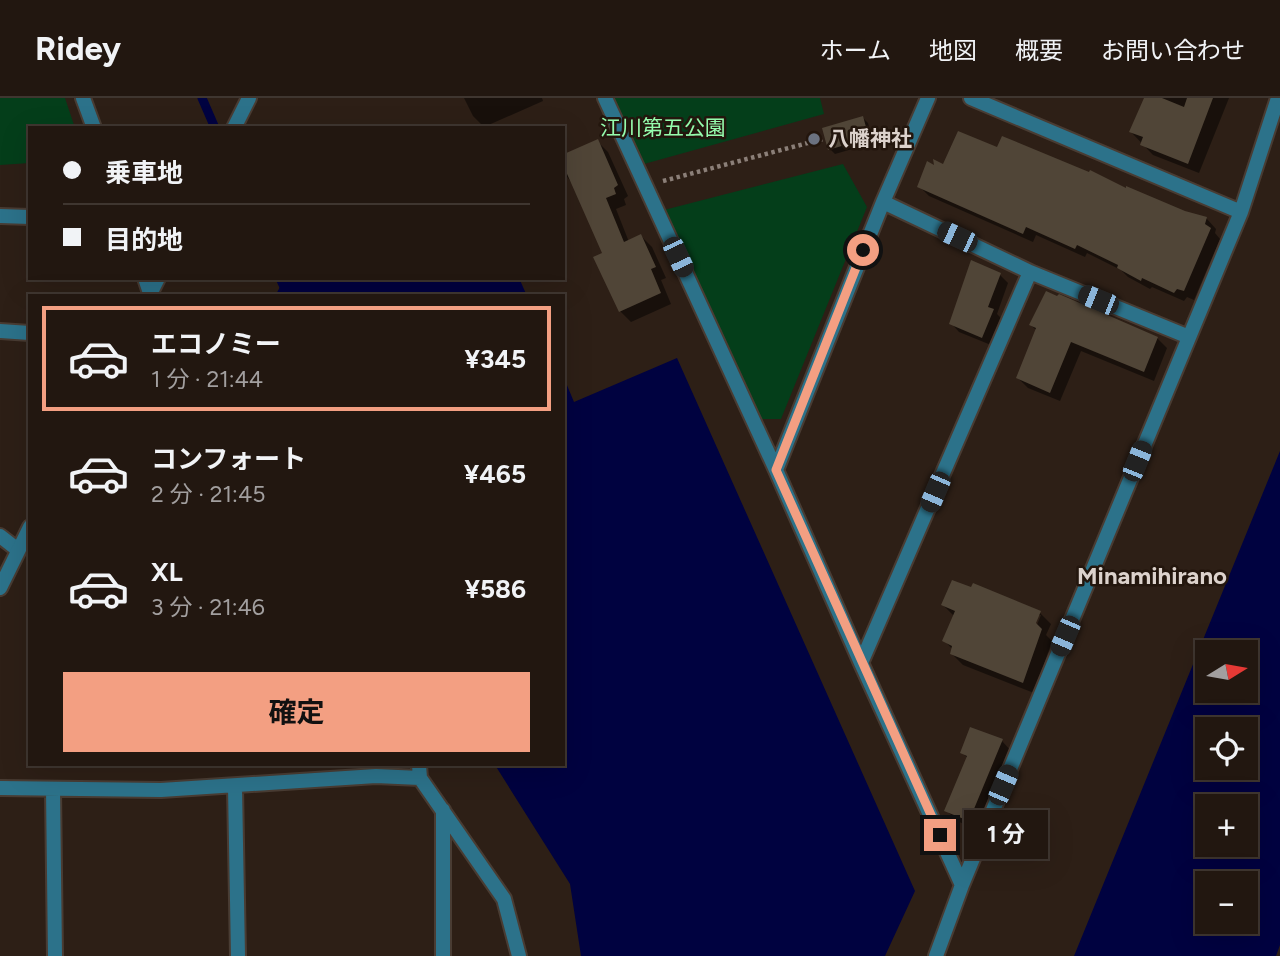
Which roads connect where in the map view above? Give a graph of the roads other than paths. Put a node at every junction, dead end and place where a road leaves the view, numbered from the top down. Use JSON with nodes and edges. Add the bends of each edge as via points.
{"nodes":[{"id":1,"x":83,"y":98,"type":"edge"},
{"id":2,"x":249,"y":98,"type":"edge"},
{"id":3,"x":605,"y":98,"type":"edge"},
{"id":4,"x":928,"y":98,"type":"edge"},
{"id":5,"x":971,"y":98,"type":"edge"},
{"id":6,"x":1278,"y":98,"type":"edge"},
{"id":7,"x":93,"y":126,"type":"edge"},
{"id":8,"x":235,"y":126,"type":"edge"},
{"id":9,"x":883,"y":202,"type":"junction"},
{"id":10,"x":1241,"y":212,"type":"junction"},
{"id":11,"x":0,"y":216,"type":"edge"},
{"id":12,"x":28,"y":217,"type":"edge"},
{"id":13,"x":1030,"y":272,"type":"junction"},
{"id":14,"x":0,"y":331,"type":"edge"},
{"id":15,"x":28,"y":333,"type":"edge"},
{"id":16,"x":1189,"y":337,"type":"junction"},
{"id":17,"x":776,"y":470,"type":"junction"},
{"id":18,"x":28,"y":531,"type":"edge"},
{"id":19,"x":0,"y":536,"type":"edge"},
{"id":20,"x":18,"y":550,"type":"junction"},
{"id":21,"x":0,"y":588,"type":"edge"},
{"id":22,"x":861,"y":663,"type":"junction"},
{"id":23,"x":420,"y":771,"type":"edge"},
{"id":24,"x":235,"y":787,"type":"junction"},
{"id":25,"x":0,"y":788,"type":"edge"},
{"id":26,"x":54,"y":789,"type":"junction"},
{"id":27,"x":443,"y":810,"type":"junction"},
{"id":28,"x":962,"y":885,"type":"junction"},
{"id":29,"x":55,"y":956,"type":"edge"},
{"id":30,"x":238,"y":956,"type":"edge"},
{"id":31,"x":443,"y":956,"type":"edge"},
{"id":32,"x":519,"y":956,"type":"edge"},
{"id":33,"x":936,"y":956,"type":"edge"}],
"edges":[{"from":1,"to":7,"type":"street"},
{"from":2,"to":8,"type":"street"},
{"from":3,"to":17,"type":"street"},
{"from":4,"to":9,"type":"street"},
{"from":5,"to":10,"type":"street"},
{"from":6,"to":10,"type":"street"},
{"from":9,"to":13,"type":"street"},
{"from":9,"to":17,"type":"street"},
{"from":10,"to":16,"type":"street"},
{"from":11,"to":12,"type":"street"},
{"from":13,"to":16,"type":"street"},
{"from":13,"to":22,"type":"street"},
{"from":14,"to":15,"type":"street"},
{"from":16,"to":28,"type":"street"},
{"from":17,"to":22,"type":"street"},
{"from":18,"to":20,"type":"street"},
{"from":19,"to":20,"type":"street"},
{"from":20,"to":21,"type":"street"},
{"from":22,"to":28,"type":"street"},
{"from":23,"to":24,"type":"street"},
{"from":23,"to":27,"type":"street"},
{"from":24,"to":26,"type":"street"},
{"from":24,"to":30,"type":"street"},
{"from":25,"to":26,"type":"street"},
{"from":26,"to":29,"type":"street"},
{"from":27,"to":31,"type":"street"},
{"from":27,"to":32,"type":"street","via":[[504,899]]},
{"from":28,"to":33,"type":"street"}]}
